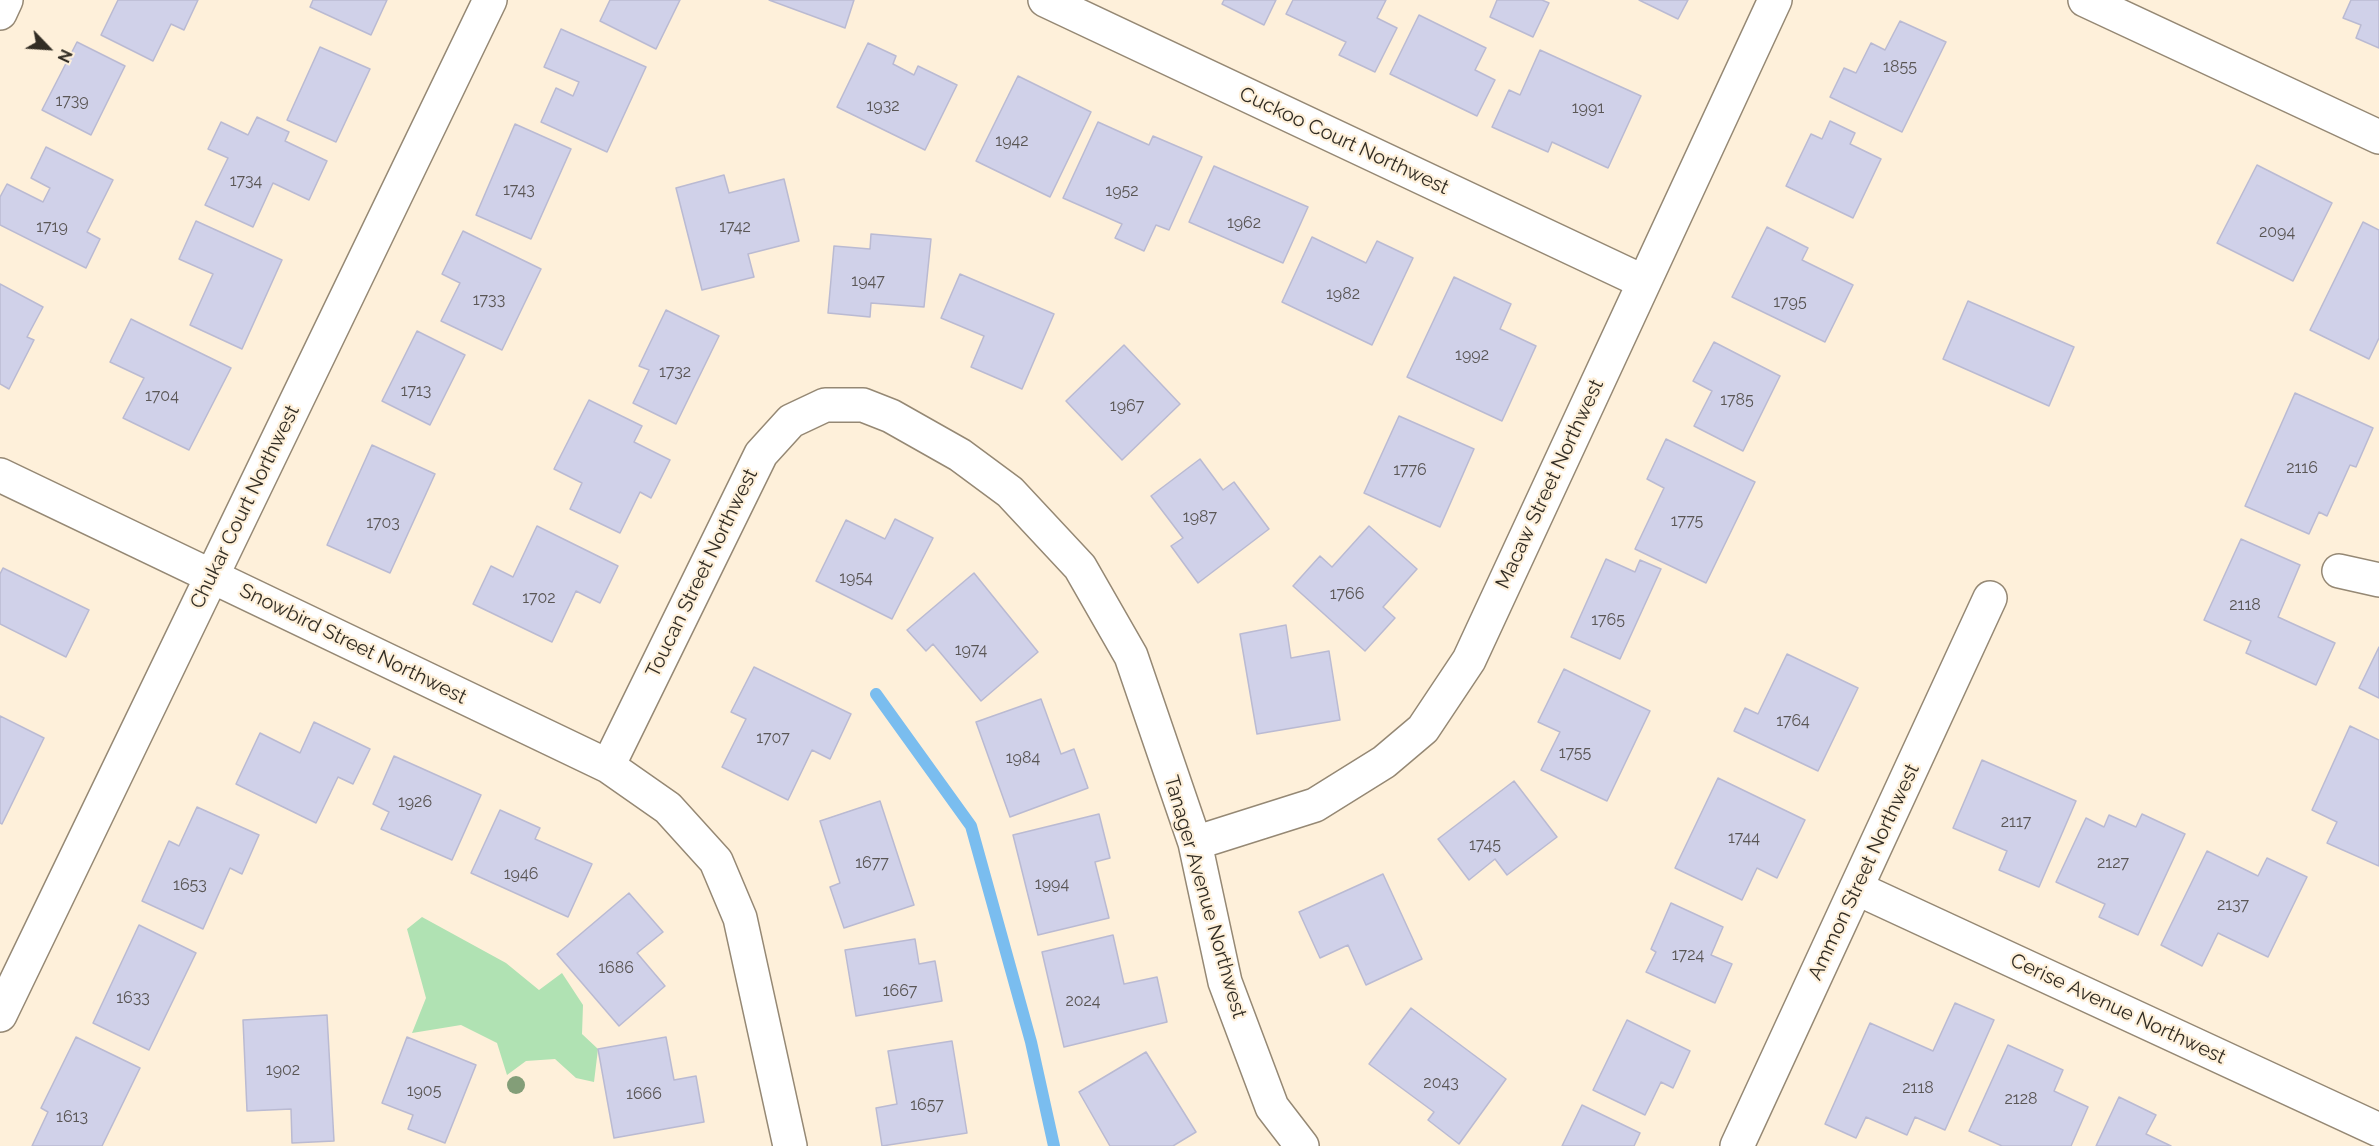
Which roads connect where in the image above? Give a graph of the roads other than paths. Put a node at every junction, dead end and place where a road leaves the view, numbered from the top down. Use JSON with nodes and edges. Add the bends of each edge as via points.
{"nodes":[{"id":1,"x":6,"y":0,"type":"edge"},
{"id":2,"x":490,"y":0,"type":"edge"},
{"id":3,"x":1045,"y":0,"type":"edge"},
{"id":4,"x":1775,"y":0,"type":"edge"},
{"id":5,"x":2085,"y":0,"type":"edge"},
{"id":6,"x":0,"y":13,"type":"edge"},
{"id":7,"x":2379,"y":136,"type":"edge"},
{"id":8,"x":1644,"y":282,"type":"junction"},
{"id":9,"x":825,"y":405,"type":"joint"},
{"id":10,"x":0,"y":475,"type":"edge"},
{"id":11,"x":2339,"y":572,"type":"dead end"},
{"id":12,"x":212,"y":576,"type":"junction"},
{"id":13,"x":2379,"y":580,"type":"edge"},
{"id":14,"x":1990,"y":598,"type":"dead end"},
{"id":15,"x":608,"y":766,"type":"junction"},
{"id":16,"x":1195,"y":843,"type":"junction"},
{"id":17,"x":1856,"y":888,"type":"junction"},
{"id":18,"x":0,"y":1015,"type":"edge"},
{"id":19,"x":2379,"y":1130,"type":"edge"},
{"id":20,"x":790,"y":1146,"type":"edge"},
{"id":21,"x":1302,"y":1146,"type":"edge"},
{"id":22,"x":1737,"y":1146,"type":"edge"}],
"edges":[{"from":1,"to":6,"type":"street"},
{"from":2,"to":12,"type":"street","name":"Chukar Court Northwest"},
{"from":3,"to":8,"type":"street","name":"Cuckoo Court Northwest"},
{"from":4,"to":8,"type":"street","name":"Macaw Street Northwest"},
{"from":5,"to":7,"type":"street"},
{"from":8,"to":16,"type":"street","name":"Macaw Street Northwest","via":[[1468,660],[1423,729],[1384,762],[1315,805]]},
{"from":9,"to":15,"type":"street","name":"Toucan Street Northwest","via":[[791,421],[760,454]]},
{"from":9,"to":16,"type":"street","name":"Tanager Avenue Northwest","via":[[863,405],[891,416],[960,455],[1010,492],[1080,567],[1131,656]]},
{"from":10,"to":12,"type":"street","name":"Snowbird Street Northwest"},
{"from":11,"to":13,"type":"street"},
{"from":12,"to":15,"type":"street","name":"Snowbird Street Northwest"},
{"from":12,"to":18,"type":"street","name":"Chukar Court Northwest"},
{"from":14,"to":17,"type":"street","name":"Ammon Street Northwest"},
{"from":15,"to":20,"type":"street","name":"Snowbird Street Northwest","via":[[668,808],[716,861],[740,918]]},
{"from":16,"to":21,"type":"street","name":"Tanager Avenue Northwest","via":[[1226,982],[1272,1107]]},
{"from":17,"to":19,"type":"street","name":"Cerise Avenue Northwest"},
{"from":17,"to":22,"type":"street","name":"Ammon Street Northwest"}]}
